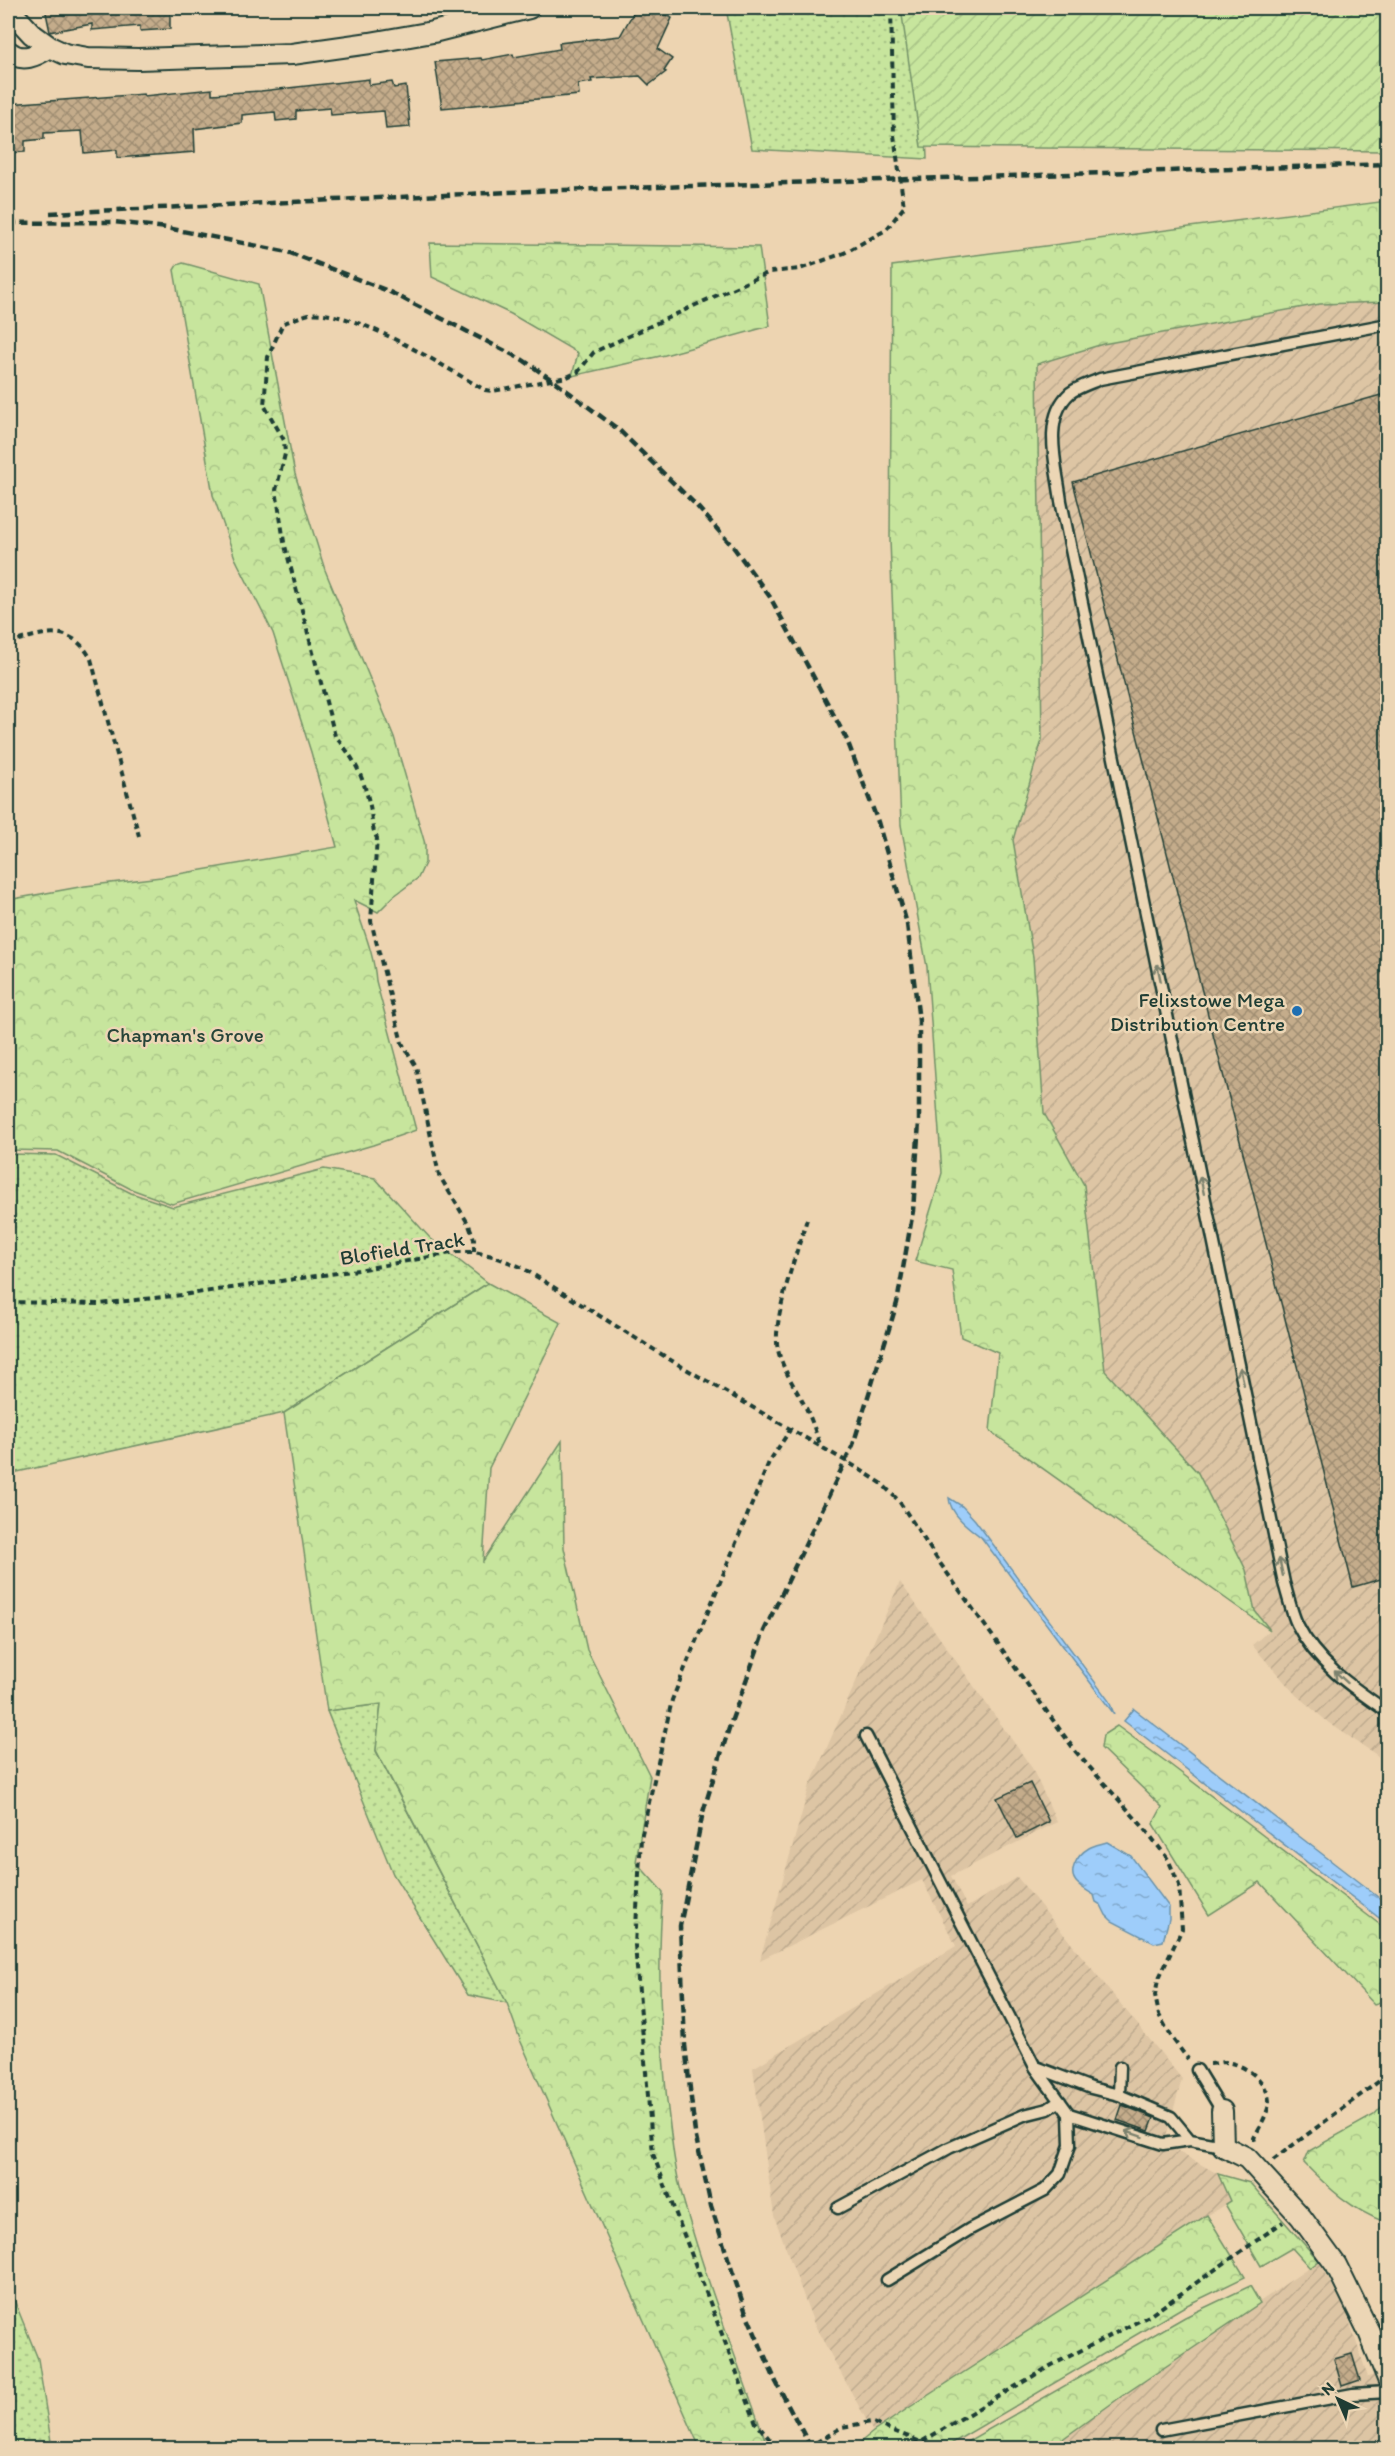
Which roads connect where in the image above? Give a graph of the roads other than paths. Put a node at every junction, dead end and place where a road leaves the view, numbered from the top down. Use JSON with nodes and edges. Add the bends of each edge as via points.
{"nodes":[{"id":1,"x":529,"y":8,"type":"edge"},
{"id":2,"x":8,"y":10,"type":"edge"},
{"id":3,"x":50,"y":47,"type":"junction"},
{"id":4,"x":8,"y":51,"type":"edge"},
{"id":5,"x":1388,"y":324,"type":"edge"},
{"id":6,"x":1388,"y":1712,"type":"edge"},
{"id":7,"x":866,"y":1736,"type":"dead end"},
{"id":8,"x":1035,"y":2067,"type":"junction"},
{"id":9,"x":1120,"y":2067,"type":"dead end"},
{"id":10,"x":1197,"y":2070,"type":"road end"},
{"id":11,"x":1119,"y":2095,"type":"junction"},
{"id":12,"x":1060,"y":2101,"type":"junction"},
{"id":13,"x":1222,"y":2111,"type":"joint"},
{"id":14,"x":1069,"y":2114,"type":"junction"},
{"id":15,"x":1190,"y":2140,"type":"junction"},
{"id":16,"x":1223,"y":2146,"type":"junction"},
{"id":17,"x":838,"y":2208,"type":"dead end"},
{"id":18,"x":887,"y":2280,"type":"dead end"},
{"id":19,"x":1388,"y":2379,"type":"edge"},
{"id":20,"x":1388,"y":2392,"type":"edge"},
{"id":21,"x":1161,"y":2430,"type":"dead end"}],
"edges":[{"from":1,"to":3,"type":"street","via":[[433,32],[292,54],[88,58]]},
{"from":2,"to":3,"type":"street"},
{"from":3,"to":4,"type":"street","via":[[19,58]]},
{"from":6,"to":5,"type":"lane","one_way":true,"via":[[1342,1680],[1315,1652],[1297,1623],[1284,1583],[1061,501],[1053,432],[1058,407],[1072,392],[1100,379]]},
{"from":7,"to":8,"type":"lane"},
{"from":8,"to":11,"type":"lane"},
{"from":8,"to":12,"type":"lane"},
{"from":9,"to":11,"type":"lane"},
{"from":10,"to":13,"type":"lane"},
{"from":11,"to":15,"type":"lane","via":[[1171,2117]]},
{"from":12,"to":14,"type":"lane"},
{"from":12,"to":17,"type":"lane","via":[[949,2148]]},
{"from":13,"to":16,"type":"street"},
{"from":15,"to":14,"type":"lane","one_way":true,"via":[[1164,2144]]},
{"from":14,"to":18,"type":"lane","via":[[1070,2145],[1060,2174],[1045,2190],[970,2229]]},
{"from":15,"to":16,"type":"lane"},
{"from":16,"to":19,"type":"street","via":[[1247,2158],[1301,2217],[1336,2265]]},
{"from":20,"to":21,"type":"lane","via":[[1353,2394]]}]}
